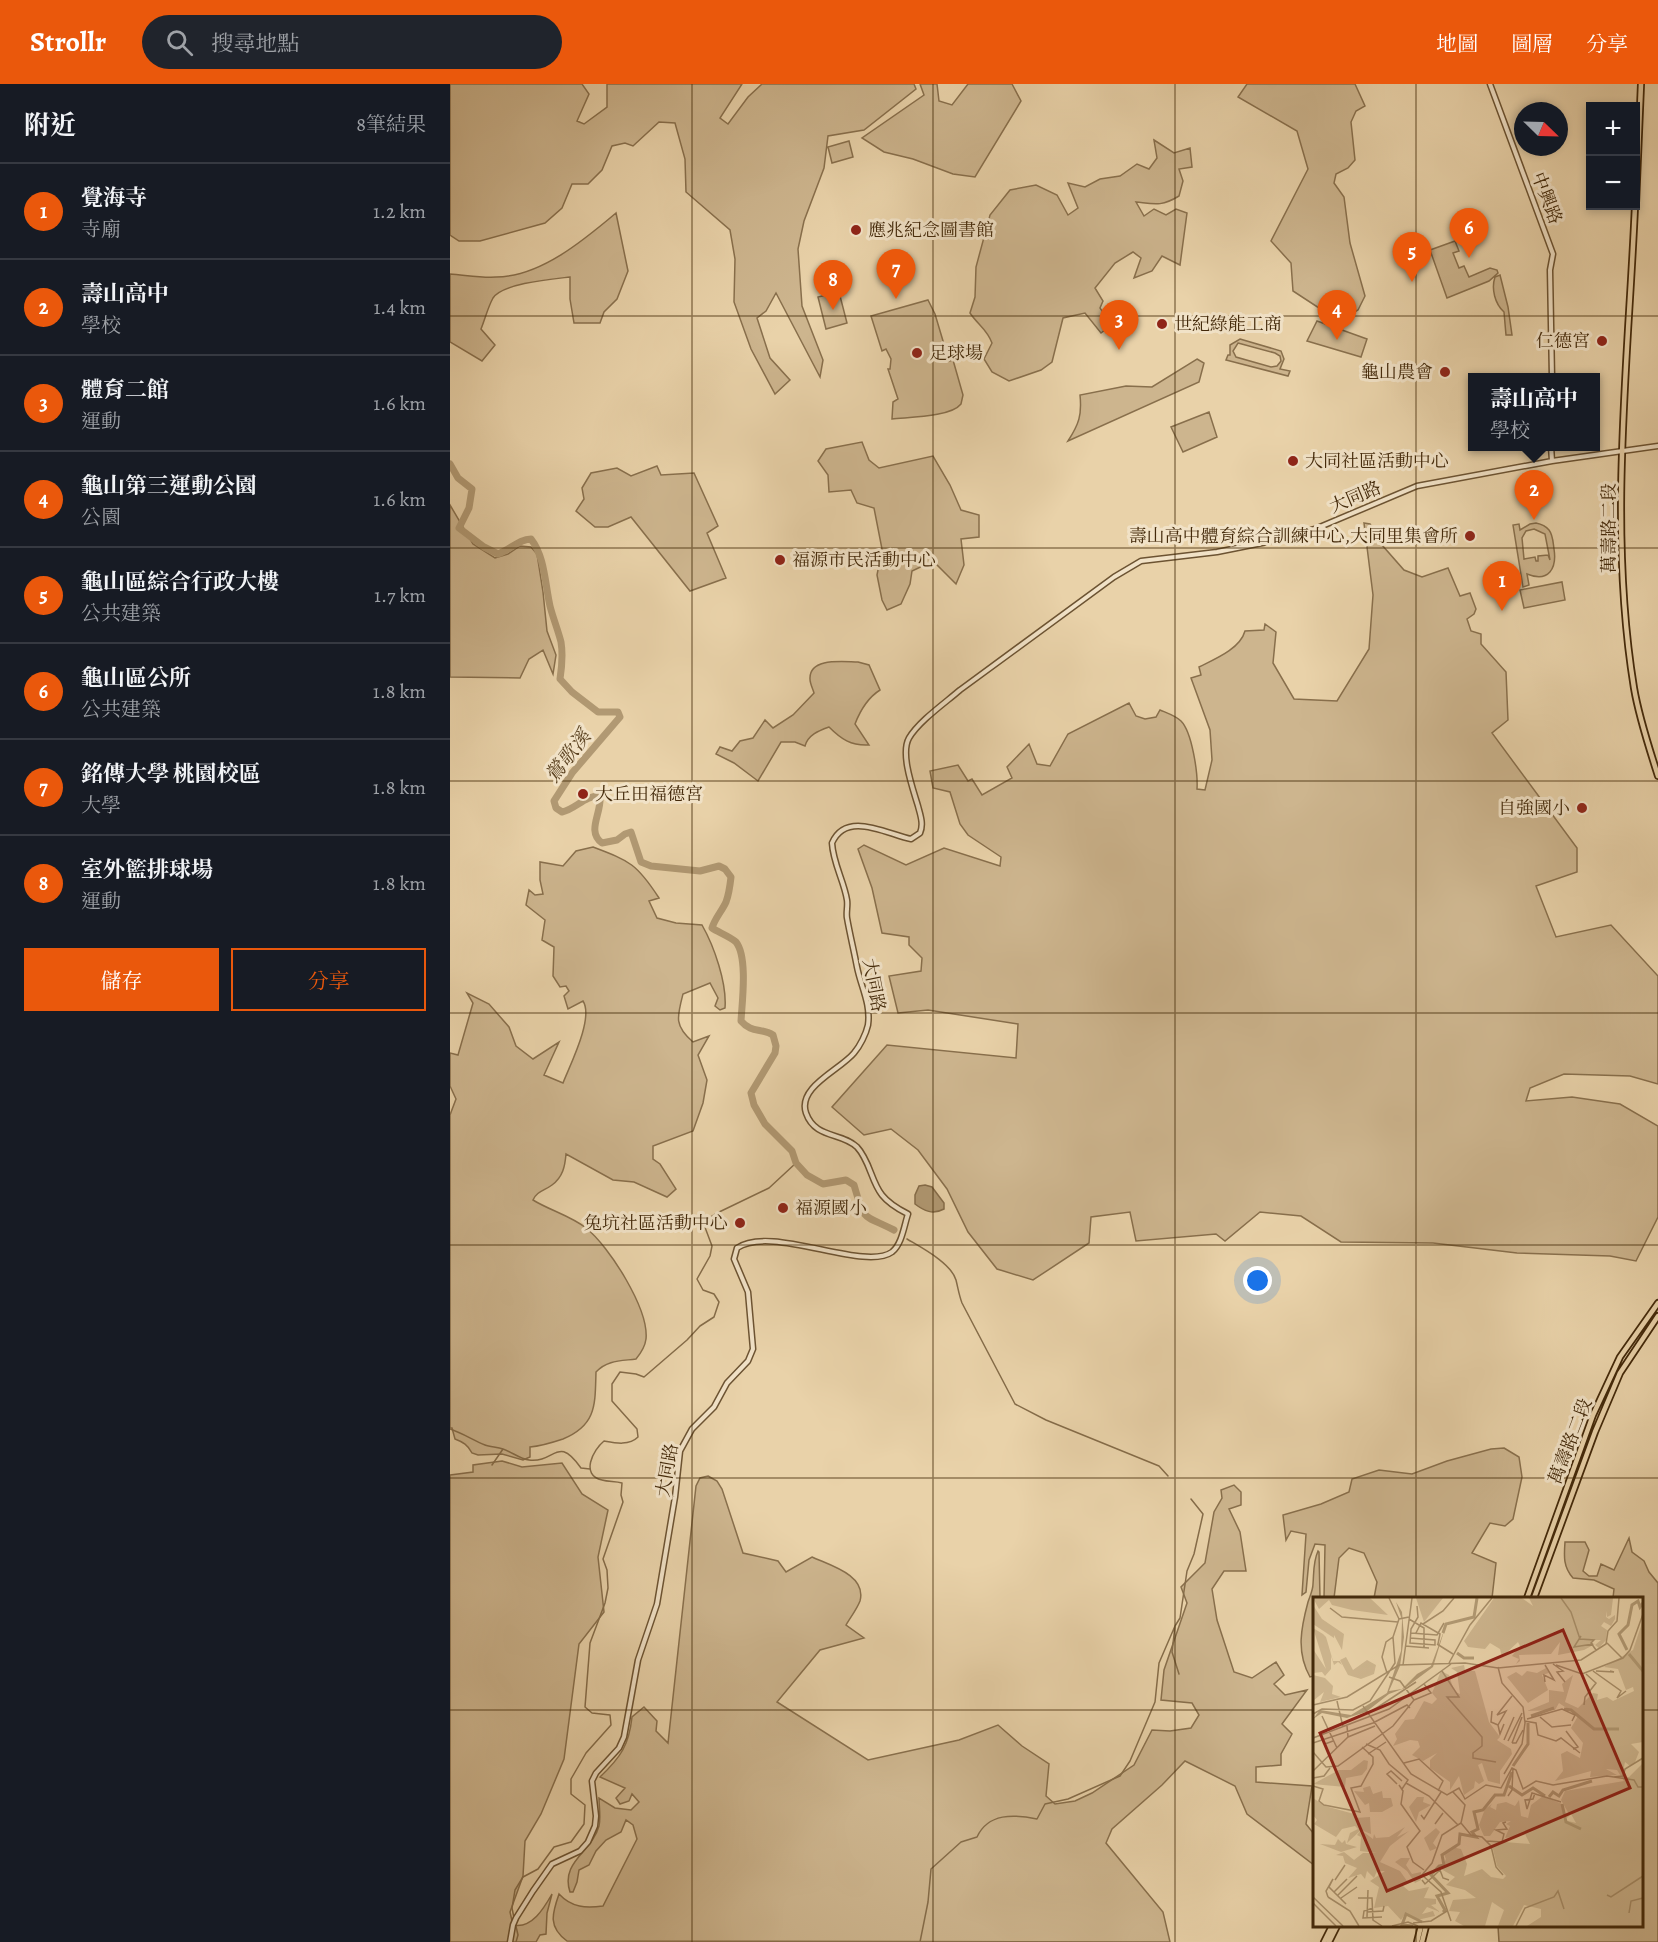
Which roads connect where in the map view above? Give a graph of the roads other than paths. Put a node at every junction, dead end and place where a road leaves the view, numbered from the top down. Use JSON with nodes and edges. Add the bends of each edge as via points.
{"nodes":[{"id":1,"x":1490,"y":84,"type":"edge"},
{"id":2,"x":1641,"y":84,"type":"edge"},
{"id":3,"x":1637,"y":156,"type":"edge"},
{"id":4,"x":1635,"y":210,"type":"edge"},
{"id":5,"x":1552,"y":373,"type":"edge"},
{"id":6,"x":1658,"y":446,"type":"edge"},
{"id":7,"x":1623,"y":450,"type":"junction"},
{"id":8,"x":1551,"y":451,"type":"edge"},
{"id":9,"x":1552,"y":461,"type":"junction"},
{"id":10,"x":1658,"y":776,"type":"edge"},
{"id":11,"x":1658,"y":1303,"type":"edge"},
{"id":12,"x":1658,"y":1316,"type":"edge"},
{"id":13,"x":1528,"y":1597,"type":"edge"},
{"id":14,"x":1535,"y":1597,"type":"edge"},
{"id":15,"x":1332,"y":1927,"type":"edge"},
{"id":16,"x":1336,"y":1927,"type":"edge"},
{"id":17,"x":1421,"y":1927,"type":"edge"},
{"id":18,"x":1426,"y":1927,"type":"edge"},
{"id":19,"x":510,"y":1942,"type":"edge"},
{"id":20,"x":1324,"y":1942,"type":"edge"},
{"id":21,"x":1329,"y":1942,"type":"edge"},
{"id":22,"x":1417,"y":1942,"type":"edge"},
{"id":23,"x":1422,"y":1942,"type":"edge"}],
"edges":[{"from":1,"to":5,"type":"street","name":"中興路","via":[[1553,254]]},
{"from":2,"to":3,"type":"main road","name":"萬壽路二段"},
{"from":4,"to":7,"type":"main road","name":"萬壽路二段"},
{"from":6,"to":7,"type":"street","name":"大同路"},
{"from":7,"to":9,"type":"street","name":"大同路"},
{"from":7,"to":10,"type":"main road","name":"萬壽路二段","via":[[1623,573],[1628,638],[1639,711]]},
{"from":8,"to":9,"type":"street"},
{"from":9,"to":19,"type":"street","name":"大同路","via":[[1417,486],[1315,529],[1267,542],[1152,559],[1132,566],[960,690],[909,739],[906,752],[922,828],[916,836],[860,825],[834,839],[832,850],[848,903],[848,924],[869,1017],[855,1053],[807,1095],[806,1114],[826,1134],[849,1140],[858,1148],[882,1195],[908,1214],[903,1232],[897,1247],[880,1256],[762,1242],[737,1248],[735,1264],[748,1292],[752,1354],[727,1383],[714,1407],[692,1429],[680,1451],[657,1604],[638,1660],[624,1737],[592,1781],[595,1826],[580,1851],[552,1864],[532,1891],[513,1925]]},
{"from":11,"to":13,"type":"main road","name":"萬壽路二段","via":[[1620,1357],[1593,1415]]},
{"from":12,"to":14,"type":"main road","name":"萬壽路二段","via":[[1620,1373]]},
{"from":15,"to":20,"type":"main road"},
{"from":16,"to":21,"type":"main road"},
{"from":17,"to":22,"type":"main road"},
{"from":18,"to":23,"type":"main road"}]}
